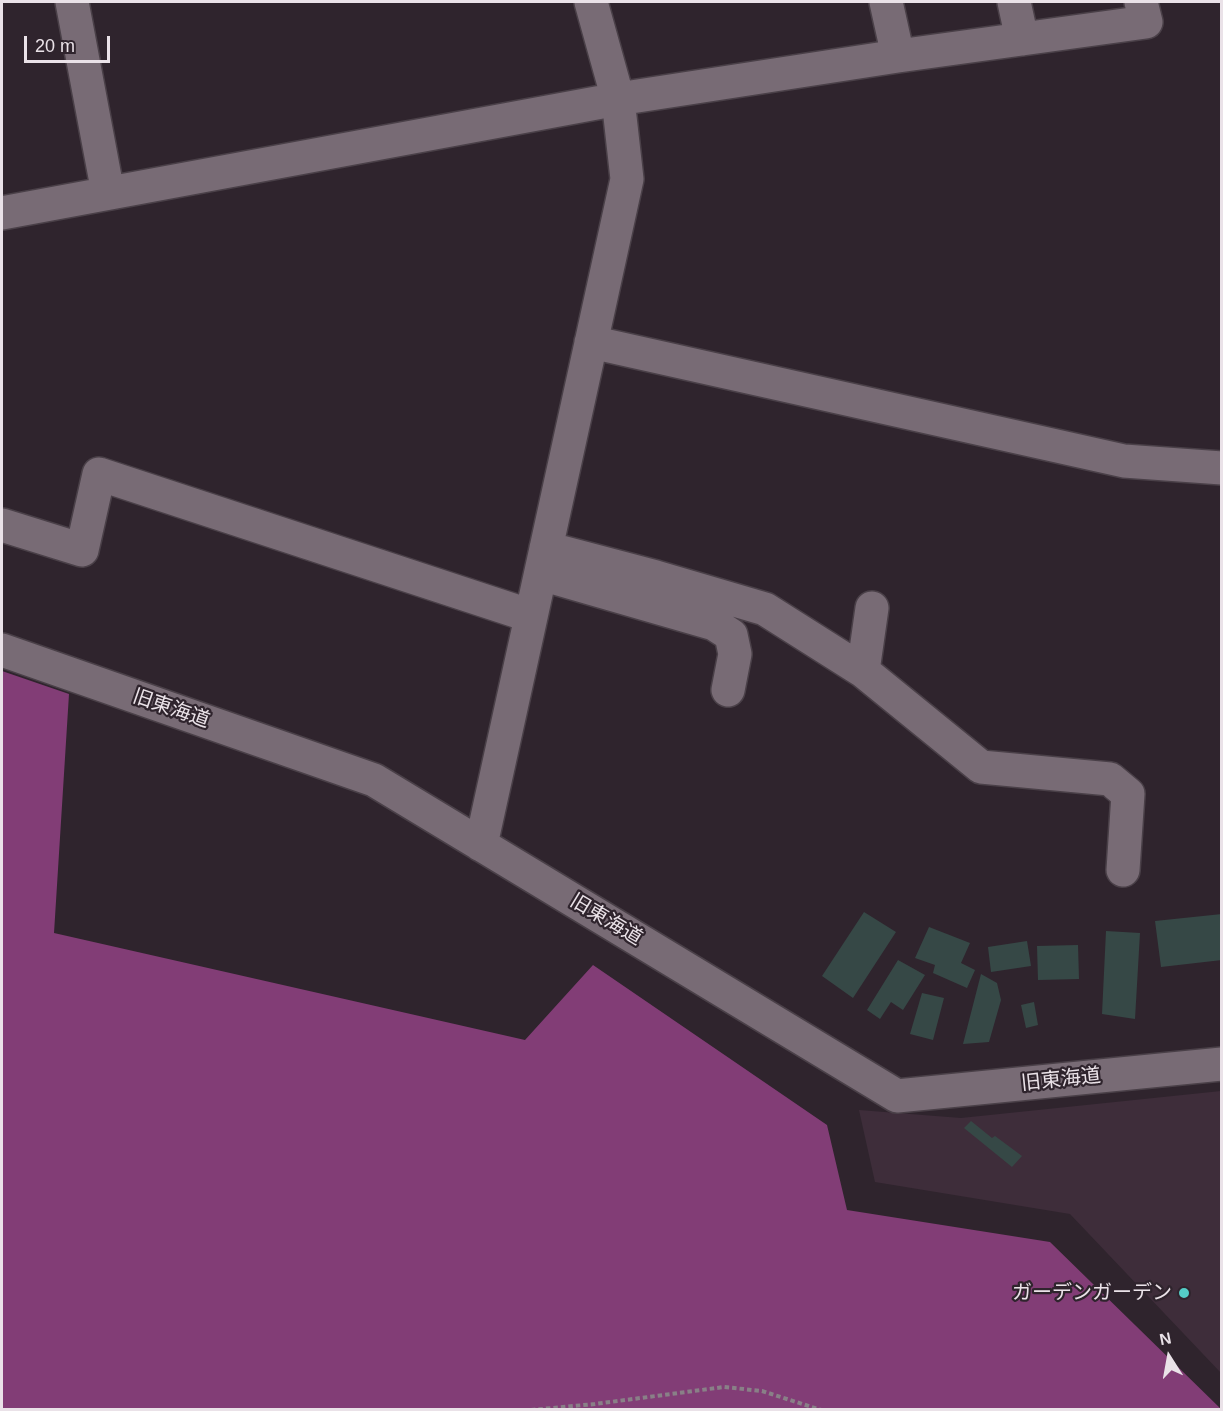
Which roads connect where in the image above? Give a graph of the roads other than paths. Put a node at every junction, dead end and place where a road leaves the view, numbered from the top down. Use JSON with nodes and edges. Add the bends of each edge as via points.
{"nodes":[{"id":1,"x":72,"y":2,"type":"edge"},
{"id":2,"x":591,"y":2,"type":"edge"},
{"id":3,"x":886,"y":2,"type":"edge"},
{"id":4,"x":1014,"y":2,"type":"edge"},
{"id":5,"x":1141,"y":2,"type":"edge"},
{"id":6,"x":1022,"y":39,"type":"junction"},
{"id":7,"x":898,"y":56,"type":"junction"},
{"id":8,"x":618,"y":99,"type":"junction"},
{"id":9,"x":108,"y":193,"type":"junction"},
{"id":10,"x":2,"y":213,"type":"edge"},
{"id":11,"x":591,"y":342,"type":"junction"},
{"id":12,"x":1221,"y":468,"type":"edge"},
{"id":13,"x":2,"y":525,"type":"edge"},
{"id":14,"x":544,"y":561,"type":"junction"},
{"id":15,"x":872,"y":608,"type":"dead end"},
{"id":16,"x":531,"y":616,"type":"junction"},
{"id":17,"x":2,"y":650,"type":"edge"},
{"id":18,"x":863,"y":670,"type":"junction"},
{"id":19,"x":728,"y":690,"type":"dead end"},
{"id":20,"x":481,"y":845,"type":"junction"},
{"id":21,"x":1123,"y":870,"type":"dead end"},
{"id":22,"x":1221,"y":1064,"type":"edge"}],
"edges":[{"from":1,"to":9,"type":"street"},
{"from":2,"to":8,"type":"street"},
{"from":3,"to":7,"type":"street"},
{"from":4,"to":6,"type":"street"},
{"from":5,"to":6,"type":"street","via":[[1146,22]]},
{"from":6,"to":7,"type":"street"},
{"from":7,"to":8,"type":"street"},
{"from":8,"to":9,"type":"street"},
{"from":8,"to":11,"type":"street","via":[[627,179]]},
{"from":9,"to":10,"type":"street"},
{"from":11,"to":12,"type":"street","via":[[1124,462]]},
{"from":11,"to":14,"type":"street"},
{"from":13,"to":16,"type":"street","via":[[82,550],[99,474]]},
{"from":14,"to":16,"type":"street"},
{"from":14,"to":18,"type":"street","via":[[656,577],[765,609]]},
{"from":14,"to":19,"type":"street","via":[[714,624],[731,635],[735,654]]},
{"from":15,"to":18,"type":"street"},
{"from":16,"to":20,"type":"street"},
{"from":17,"to":20,"type":"street","name":"旧東海道","via":[[374,780]]},
{"from":18,"to":21,"type":"street","via":[[981,766],[1110,779],[1128,794]]},
{"from":20,"to":22,"type":"street","name":"旧東海道","via":[[897,1096]]}]}
